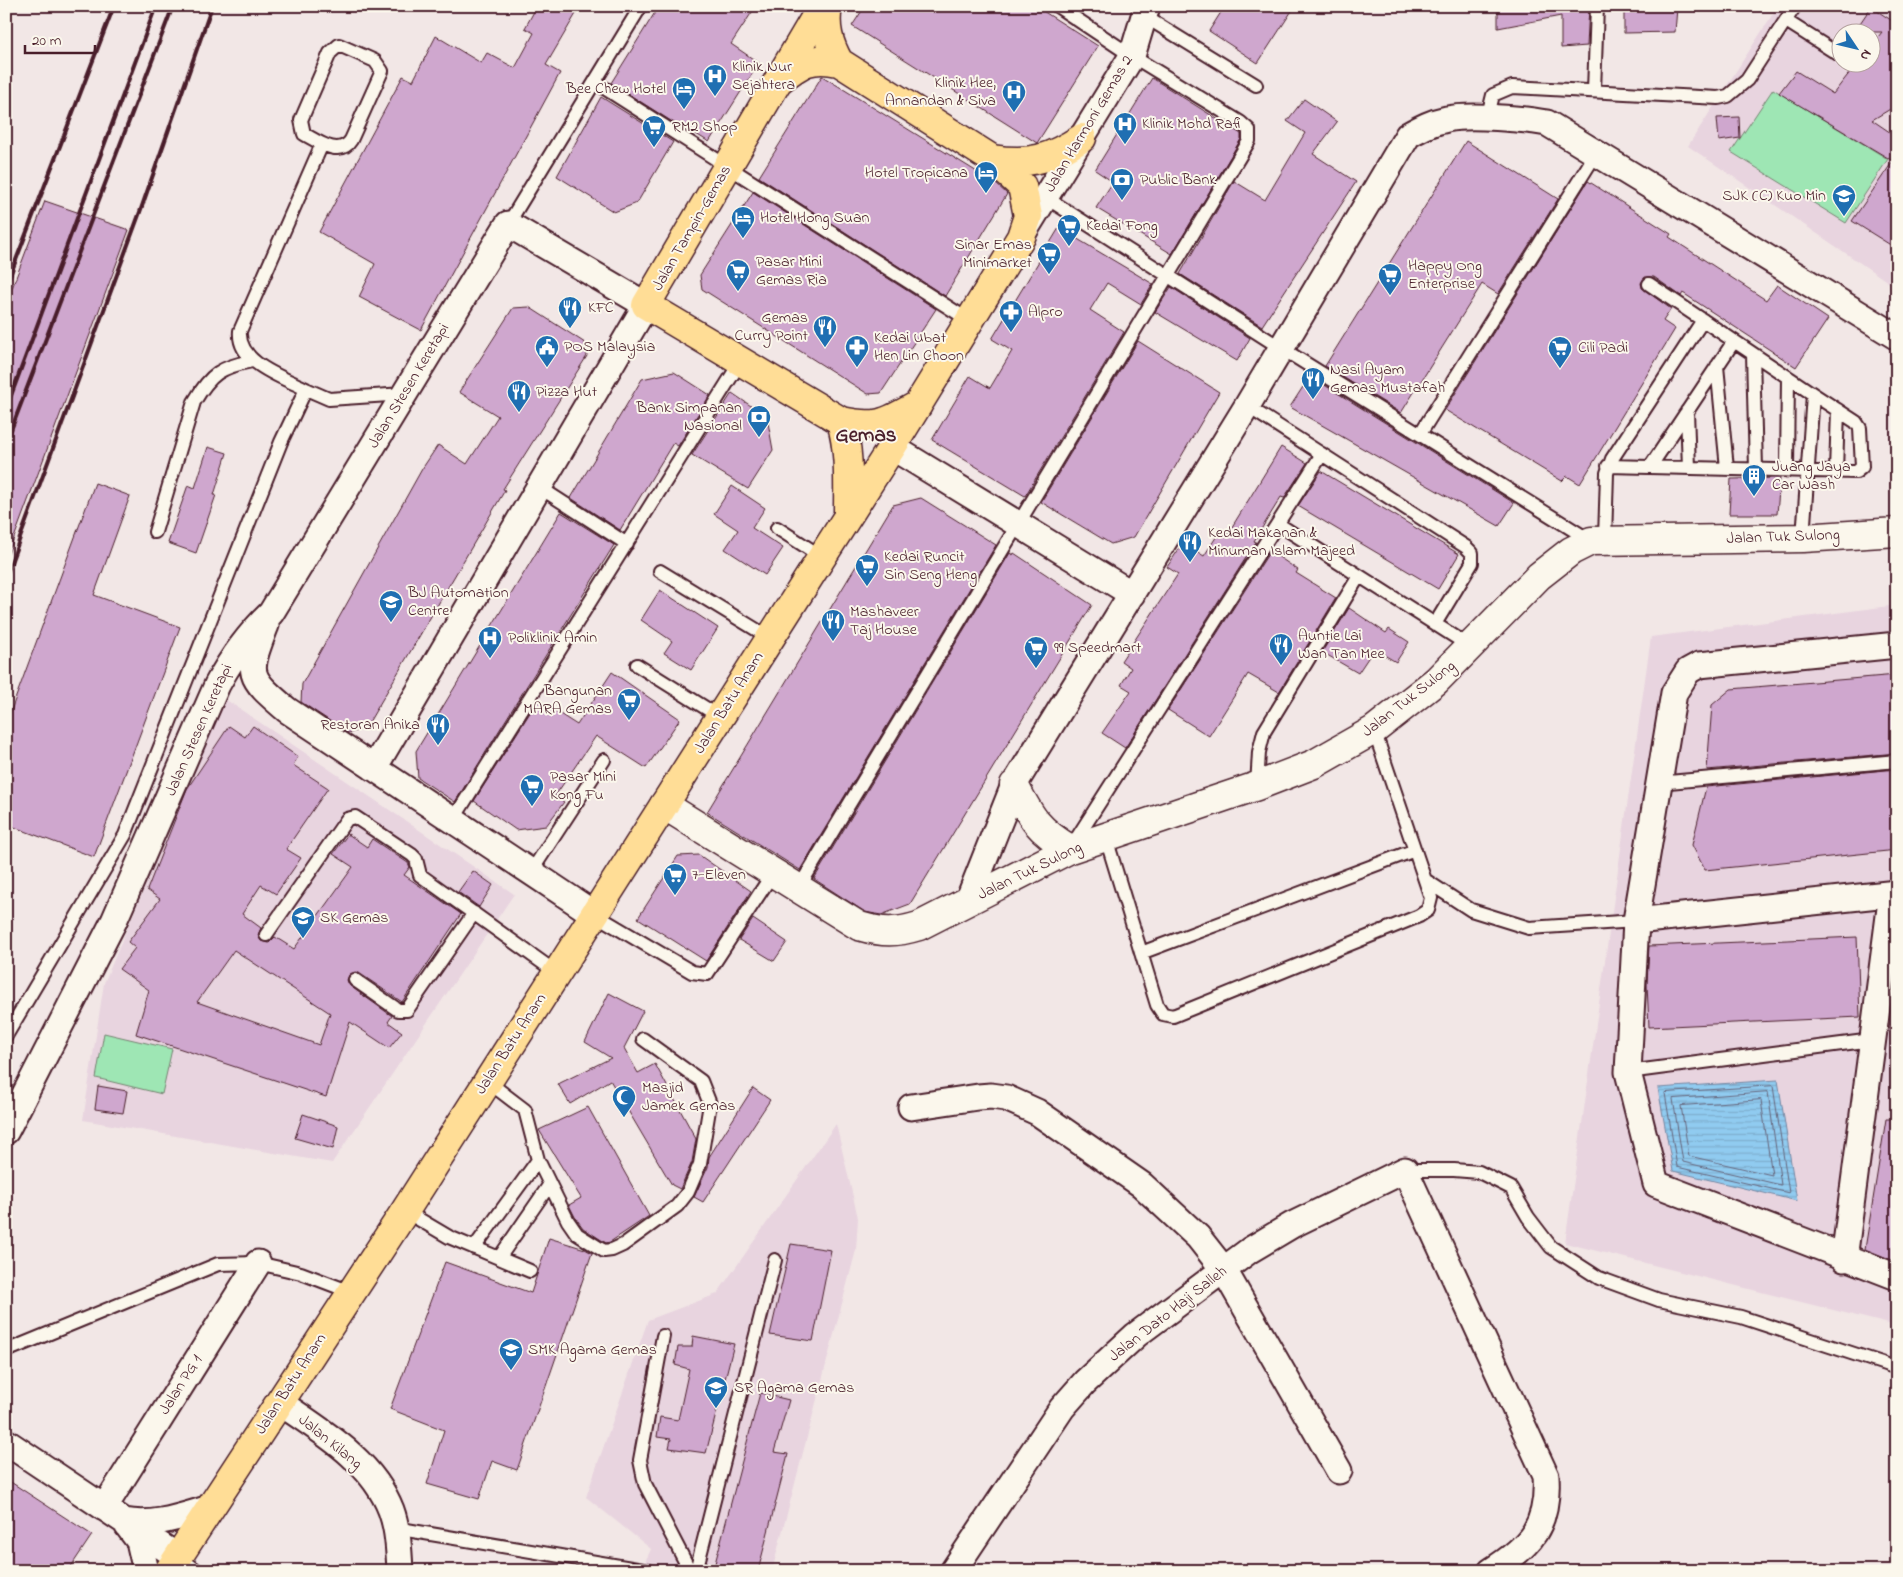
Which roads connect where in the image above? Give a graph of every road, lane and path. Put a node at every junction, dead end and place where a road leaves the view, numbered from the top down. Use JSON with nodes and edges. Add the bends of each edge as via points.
{"nodes":[{"id":1,"x":641,"y":6,"type":"edge"},
{"id":2,"x":822,"y":6,"type":"edge"},
{"id":3,"x":828,"y":6,"type":"edge"},
{"id":4,"x":1057,"y":6,"type":"edge"},
{"id":5,"x":1597,"y":6,"type":"edge"},
{"id":6,"x":1795,"y":6,"type":"edge"},
{"id":7,"x":1145,"y":11,"type":"edge"},
{"id":8,"x":1786,"y":21,"type":"junction"},
{"id":9,"x":1830,"y":49,"type":"edge"},
{"id":10,"x":1132,"y":56,"type":"junction"},
{"id":11,"x":839,"y":62,"type":"junction"},
{"id":12,"x":778,"y":81,"type":"junction"},
{"id":13,"x":595,"y":82,"type":"junction"},
{"id":14,"x":1256,"y":85,"type":"dead end"},
{"id":15,"x":1594,"y":91,"type":"junction"},
{"id":16,"x":1487,"y":119,"type":"junction"},
{"id":17,"x":1082,"y":138,"type":"junction"},
{"id":18,"x":322,"y":144,"type":"junction"},
{"id":19,"x":1597,"y":152,"type":"junction"},
{"id":20,"x":992,"y":159,"type":"junction"},
{"id":21,"x":728,"y":165,"type":"junction"},
{"id":22,"x":1045,"y":198,"type":"junction"},
{"id":23,"x":508,"y":224,"type":"junction"},
{"id":24,"x":1021,"y":237,"type":"junction"},
{"id":25,"x":1169,"y":277,"type":"junction"},
{"id":26,"x":1649,"y":284,"type":"dead end"},
{"id":27,"x":646,"y":305,"type":"junction"},
{"id":28,"x":1704,"y":320,"type":"junction"},
{"id":29,"x":970,"y":321,"type":"junction"},
{"id":30,"x":1897,"y":337,"type":"edge"},
{"id":31,"x":1734,"y":341,"type":"junction"},
{"id":32,"x":1281,"y":348,"type":"junction"},
{"id":33,"x":1753,"y":354,"type":"junction"},
{"id":34,"x":252,"y":361,"type":"junction"},
{"id":35,"x":741,"y":361,"type":"junction"},
{"id":36,"x":1717,"y":366,"type":"junction"},
{"id":37,"x":1788,"y":377,"type":"junction"},
{"id":38,"x":306,"y":389,"type":"junction"},
{"id":39,"x":404,"y":394,"type":"junction"},
{"id":40,"x":1813,"y":394,"type":"junction"},
{"id":41,"x":918,"y":405,"type":"junction"},
{"id":42,"x":1247,"y":406,"type":"junction"},
{"id":43,"x":1838,"y":410,"type":"junction"},
{"id":44,"x":1687,"y":411,"type":"junction"},
{"id":45,"x":841,"y":421,"type":"junction"},
{"id":46,"x":1420,"y":434,"type":"junction"},
{"id":47,"x":892,"y":447,"type":"junction"},
{"id":48,"x":1322,"y":454,"type":"junction"},
{"id":49,"x":1608,"y":466,"type":"junction"},
{"id":50,"x":1650,"y":467,"type":"junction"},
{"id":51,"x":1689,"y":468,"type":"junction"},
{"id":52,"x":1727,"y":468,"type":"junction"},
{"id":53,"x":1756,"y":469,"type":"junction"},
{"id":54,"x":1787,"y":469,"type":"junction"},
{"id":55,"x":1808,"y":470,"type":"junction"},
{"id":56,"x":1836,"y":471,"type":"junction"},
{"id":57,"x":539,"y":487,"type":"junction"},
{"id":58,"x":848,"y":515,"type":"junction"},
{"id":59,"x":1278,"y":524,"type":"junction"},
{"id":60,"x":1019,"y":525,"type":"junction"},
{"id":61,"x":777,"y":528,"type":"dead end"},
{"id":62,"x":155,"y":532,"type":"dead end"},
{"id":63,"x":1897,"y":532,"type":"edge"},
{"id":64,"x":1804,"y":538,"type":"junction"},
{"id":65,"x":1598,"y":540,"type":"junction"},
{"id":66,"x":627,"y":544,"type":"junction"},
{"id":67,"x":822,"y":557,"type":"junction"},
{"id":68,"x":660,"y":571,"type":"dead end"},
{"id":69,"x":1358,"y":576,"type":"junction"},
{"id":70,"x":1132,"y":594,"type":"junction"},
{"id":71,"x":271,"y":613,"type":"junction"},
{"id":72,"x":1435,"y":624,"type":"junction"},
{"id":73,"x":770,"y":638,"type":"junction"},
{"id":74,"x":1897,"y":645,"type":"edge"},
{"id":75,"x":1471,"y":647,"type":"junction"},
{"id":76,"x":637,"y":665,"type":"dead end"},
{"id":77,"x":720,"y":717,"type":"junction"},
{"id":78,"x":1374,"y":730,"type":"junction"},
{"id":79,"x":604,"y":760,"type":"dead end"},
{"id":80,"x":1897,"y":761,"type":"edge"},
{"id":81,"x":374,"y":768,"type":"junction"},
{"id":82,"x":1658,"y":783,"type":"junction"},
{"id":83,"x":1014,"y":785,"type":"junction"},
{"id":84,"x":1257,"y":786,"type":"junction"},
{"id":85,"x":664,"y":805,"type":"junction"},
{"id":86,"x":453,"y":820,"type":"junction"},
{"id":87,"x":1106,"y":838,"type":"junction"},
{"id":88,"x":1070,"y":849,"type":"junction"},
{"id":89,"x":1415,"y":850,"type":"junction"},
{"id":90,"x":530,"y":872,"type":"junction"},
{"id":91,"x":773,"y":873,"type":"junction"},
{"id":92,"x":1425,"y":880,"type":"junction"},
{"id":93,"x":798,"y":889,"type":"junction"},
{"id":94,"x":1894,"y":893,"type":"edge"},
{"id":95,"x":968,"y":901,"type":"junction"},
{"id":96,"x":474,"y":912,"type":"junction"},
{"id":97,"x":594,"y":914,"type":"junction"},
{"id":98,"x":1636,"y":921,"type":"junction"},
{"id":99,"x":266,"y":935,"type":"dead end"},
{"id":100,"x":1141,"y":953,"type":"junction"},
{"id":101,"x":557,"y":973,"type":"junction"},
{"id":102,"x":355,"y":980,"type":"dead end"},
{"id":103,"x":6,"y":1036,"type":"edge"},
{"id":104,"x":642,"y":1039,"type":"dead end"},
{"id":105,"x":1872,"y":1040,"type":"junction"},
{"id":106,"x":1628,"y":1072,"type":"junction"},
{"id":107,"x":488,"y":1081,"type":"junction"},
{"id":108,"x":911,"y":1107,"type":"dead end"},
{"id":109,"x":6,"y":1131,"type":"edge"},
{"id":110,"x":538,"y":1160,"type":"junction"},
{"id":111,"x":1405,"y":1170,"type":"junction"},
{"id":112,"x":550,"y":1184,"type":"junction"},
{"id":113,"x":404,"y":1211,"type":"junction"},
{"id":114,"x":474,"y":1248,"type":"junction"},
{"id":115,"x":499,"y":1258,"type":"junction"},
{"id":116,"x":1844,"y":1258,"type":"junction"},
{"id":117,"x":775,"y":1260,"type":"dead end"},
{"id":118,"x":258,"y":1263,"type":"junction"},
{"id":119,"x":1224,"y":1270,"type":"junction"},
{"id":120,"x":530,"y":1271,"type":"dead end"},
{"id":121,"x":1897,"y":1277,"type":"edge"},
{"id":122,"x":351,"y":1292,"type":"junction"},
{"id":123,"x":663,"y":1336,"type":"dead end"},
{"id":124,"x":6,"y":1351,"type":"edge"},
{"id":125,"x":1897,"y":1368,"type":"edge"},
{"id":126,"x":279,"y":1402,"type":"junction"},
{"id":127,"x":6,"y":1442,"type":"edge"},
{"id":128,"x":1339,"y":1471,"type":"dead end"},
{"id":129,"x":210,"y":1508,"type":"junction"},
{"id":130,"x":114,"y":1514,"type":"junction"},
{"id":131,"x":395,"y":1528,"type":"junction"},
{"id":132,"x":182,"y":1566,"type":"edge"},
{"id":133,"x":146,"y":1571,"type":"edge"},
{"id":134,"x":400,"y":1571,"type":"edge"},
{"id":135,"x":649,"y":1571,"type":"edge"},
{"id":136,"x":690,"y":1571,"type":"edge"},
{"id":137,"x":696,"y":1571,"type":"edge"},
{"id":138,"x":953,"y":1571,"type":"edge"},
{"id":139,"x":1491,"y":1571,"type":"edge"}],
"edges":[{"from":1,"to":13,"type":"lane"},
{"from":2,"to":12,"type":"highway","name":"Jalan Tampin-Gemas"},
{"from":3,"to":11,"type":"highway","via":[[829,44]]},
{"from":4,"to":10,"type":"lane"},
{"from":5,"to":15,"type":"lane"},
{"from":6,"to":8,"type":"lane"},
{"from":7,"to":10,"type":"street","name":"Jalan Harmoni Gemas 2"},
{"from":7,"to":14,"type":"lane"},
{"from":8,"to":9,"type":"lane"},
{"from":8,"to":15,"type":"lane","via":[[1747,80],[1728,96]]},
{"from":10,"to":17,"type":"street","name":"Jalan Harmoni Gemas 2"},
{"from":10,"to":25,"type":"lane","via":[[1249,130],[1249,141]]},
{"from":11,"to":12,"type":"highway","via":[[808,60]]},
{"from":11,"to":20,"type":"highway"},
{"from":12,"to":21,"type":"highway","name":"Jalan Tampin-Gemas"},
{"from":13,"to":21,"type":"lane"},
{"from":13,"to":23,"type":"lane"},
{"from":15,"to":16,"type":"lane","via":[[1512,87],[1493,95]]},
{"from":16,"to":19,"type":"street","via":[[1547,123]]},
{"from":16,"to":32,"type":"street","via":[[1449,118],[1408,135]]},
{"from":17,"to":20,"type":"highway","via":[[1058,154],[1033,160],[1015,163]]},
{"from":17,"to":22,"type":"street","name":"Jalan Harmoni Gemas 2"},
{"from":18,"to":18,"type":"lane","via":[[304,134],[301,120],[330,53],[339,45],[345,46],[376,60],[382,71],[349,144],[338,149]]},
{"from":18,"to":34,"type":"lane","via":[[240,332],[239,342]]},
{"from":19,"to":30,"type":"street"},
{"from":19,"to":46,"type":"lane"},
{"from":20,"to":24,"type":"highway","via":[[1022,186],[1028,216]]},
{"from":21,"to":27,"type":"highway","name":"Jalan Tampin-Gemas"},
{"from":21,"to":29,"type":"lane"},
{"from":22,"to":24,"type":"street","name":"Jalan Harmoni Gemas 2"},
{"from":22,"to":25,"type":"lane"},
{"from":23,"to":27,"type":"street"},
{"from":23,"to":39,"type":"street","name":"Jalan Stesen Keretapi"},
{"from":24,"to":29,"type":"highway"},
{"from":25,"to":32,"type":"lane"},
{"from":25,"to":60,"type":"lane"},
{"from":26,"to":28,"type":"lane"},
{"from":27,"to":35,"type":"highway","name":"Jalan Tampin-Gemas"},
{"from":27,"to":57,"type":"street"},
{"from":28,"to":31,"type":"lane"},
{"from":28,"to":49,"type":"lane"},
{"from":29,"to":41,"type":"highway"},
{"from":31,"to":33,"type":"lane"},
{"from":31,"to":36,"type":"lane"},
{"from":32,"to":42,"type":"street"},
{"from":32,"to":46,"type":"lane"},
{"from":33,"to":37,"type":"lane"},
{"from":33,"to":53,"type":"lane"},
{"from":34,"to":38,"type":"lane"},
{"from":34,"to":62,"type":"lane","via":[[228,366],[204,384],[194,402]]},
{"from":35,"to":45,"type":"highway","name":"Jalan Tampin-Gemas"},
{"from":35,"to":66,"type":"lane"},
{"from":36,"to":44,"type":"lane"},
{"from":36,"to":52,"type":"lane"},
{"from":37,"to":40,"type":"lane"},
{"from":37,"to":54,"type":"lane"},
{"from":38,"to":39,"type":"lane","via":[[329,399]]},
{"from":38,"to":103,"type":"lane","via":[[281,442],[125,835]]},
{"from":39,"to":71,"type":"street","name":"Jalan Stesen Keretapi"},
{"from":40,"to":43,"type":"lane"},
{"from":40,"to":55,"type":"lane"},
{"from":41,"to":45,"type":"highway","via":[[894,419],[868,426]]},
{"from":41,"to":47,"type":"highway"},
{"from":42,"to":48,"type":"lane"},
{"from":42,"to":70,"type":"street"},
{"from":43,"to":56,"type":"lane"},
{"from":43,"to":56,"type":"lane","via":[[1860,428],[1862,467],[1856,472]]},
{"from":44,"to":50,"type":"lane"},
{"from":44,"to":51,"type":"lane"},
{"from":45,"to":58,"type":"highway","via":[[849,464]]},
{"from":46,"to":65,"type":"lane"},
{"from":47,"to":58,"type":"highway"},
{"from":47,"to":60,"type":"street"},
{"from":48,"to":59,"type":"lane"},
{"from":48,"to":72,"type":"lane","via":[[1472,553],[1472,563]]},
{"from":49,"to":50,"type":"lane"},
{"from":49,"to":65,"type":"lane"},
{"from":50,"to":51,"type":"lane"},
{"from":51,"to":52,"type":"lane"},
{"from":52,"to":53,"type":"lane"},
{"from":53,"to":54,"type":"lane"},
{"from":54,"to":55,"type":"lane"},
{"from":55,"to":56,"type":"lane"},
{"from":55,"to":64,"type":"lane"},
{"from":57,"to":66,"type":"lane"},
{"from":57,"to":81,"type":"street"},
{"from":58,"to":67,"type":"highway","name":"Jalan Batu Anam"},
{"from":59,"to":69,"type":"lane"},
{"from":59,"to":88,"type":"lane"},
{"from":60,"to":70,"type":"street"},
{"from":60,"to":93,"type":"lane"},
{"from":61,"to":67,"type":"lane"},
{"from":63,"to":64,"type":"street","name":"Jalan Tuk Sulong"},
{"from":64,"to":65,"type":"street","name":"Jalan Tuk Sulong"},
{"from":65,"to":75,"type":"street","name":"Jalan Tuk Sulong","via":[[1571,551],[1539,576]]},
{"from":66,"to":86,"type":"lane"},
{"from":67,"to":73,"type":"highway","name":"Jalan Batu Anam"},
{"from":68,"to":73,"type":"lane"},
{"from":69,"to":72,"type":"lane"},
{"from":69,"to":84,"type":"lane","via":[[1264,732]]},
{"from":70,"to":83,"type":"street"},
{"from":71,"to":81,"type":"street","via":[[252,666],[258,686],[287,710]]},
{"from":71,"to":109,"type":"street","name":"Jalan Stesen Keretapi","via":[[249,634],[216,685],[114,921]]},
{"from":72,"to":75,"type":"lane"},
{"from":73,"to":77,"type":"highway","name":"Jalan Batu Anam"},
{"from":74,"to":82,"type":"street","via":[[1699,664],[1688,671],[1674,693]]},
{"from":75,"to":78,"type":"street","name":"Jalan Tuk Sulong","via":[[1436,681]]},
{"from":76,"to":77,"type":"lane"},
{"from":77,"to":85,"type":"highway","name":"Jalan Batu Anam"},
{"from":78,"to":84,"type":"street","name":"Jalan Tuk Sulong","via":[[1314,764]]},
{"from":78,"to":89,"type":"lane"},
{"from":79,"to":90,"type":"lane"},
{"from":80,"to":82,"type":"lane"},
{"from":81,"to":86,"type":"street"},
{"from":82,"to":98,"type":"street"},
{"from":83,"to":88,"type":"street","via":[[1030,816],[1048,836]]},
{"from":83,"to":95,"type":"street"},
{"from":84,"to":87,"type":"street","name":"Jalan Tuk Sulong"},
{"from":85,"to":91,"type":"street","name":"Jalan Tuk Sulong"},
{"from":85,"to":97,"type":"highway","name":"Jalan Batu Anam"},
{"from":86,"to":90,"type":"street"},
{"from":87,"to":88,"type":"street","name":"Jalan Tuk Sulong"},
{"from":87,"to":100,"type":"lane"},
{"from":88,"to":95,"type":"street","name":"Jalan Tuk Sulong"},
{"from":89,"to":92,"type":"lane"},
{"from":89,"to":100,"type":"lane"},
{"from":90,"to":97,"type":"street"},
{"from":91,"to":93,"type":"street","name":"Jalan Tuk Sulong"},
{"from":91,"to":97,"type":"lane","via":[[707,974],[692,972]]},
{"from":92,"to":98,"type":"lane","via":[[1472,910],[1529,928]]},
{"from":92,"to":100,"type":"lane","via":[[1431,898],[1428,910],[1419,916],[1173,1016],[1159,1010]]},
{"from":93,"to":95,"type":"street","name":"Jalan Tuk Sulong","via":[[859,926],[881,933],[920,926]]},
{"from":94,"to":98,"type":"street"},
{"from":94,"to":105,"type":"street"},
{"from":96,"to":99,"type":"lane","via":[[420,875],[412,855],[356,817],[351,817]]},
{"from":96,"to":101,"type":"lane"},
{"from":96,"to":102,"type":"lane","via":[[407,1010],[398,1010]]},
{"from":97,"to":101,"type":"highway","name":"Jalan Batu Anam"},
{"from":98,"to":106,"type":"street"},
{"from":101,"to":107,"type":"highway","name":"Jalan Batu Anam"},
{"from":104,"to":112,"type":"lane","via":[[701,1081],[710,1104],[700,1164],[688,1192],[677,1206],[623,1245],[604,1250],[577,1234]]},
{"from":105,"to":106,"type":"lane"},
{"from":105,"to":116,"type":"street"},
{"from":106,"to":116,"type":"street","via":[[1656,1184]]},
{"from":107,"to":110,"type":"lane","via":[[525,1110]]},
{"from":107,"to":113,"type":"highway","name":"Jalan Batu Anam"},
{"from":108,"to":119,"type":"street","via":[[991,1096],[1019,1103],[1037,1112],[1142,1185],[1198,1237]]},
{"from":110,"to":112,"type":"lane"},
{"from":110,"to":114,"type":"lane"},
{"from":111,"to":119,"type":"street","name":"Jalan Dato Haji Salleh","via":[[1292,1225]]},
{"from":111,"to":125,"type":"lane","via":[[1479,1172],[1511,1188],[1551,1248],[1598,1278],[1659,1300],[1741,1318]]},
{"from":111,"to":139,"type":"street","via":[[1546,1476],[1548,1498],[1532,1539],[1512,1558]]},
{"from":112,"to":115,"type":"lane"},
{"from":113,"to":114,"type":"lane"},
{"from":113,"to":122,"type":"highway","name":"Jalan Batu Anam"},
{"from":114,"to":115,"type":"lane"},
{"from":115,"to":120,"type":"lane"},
{"from":116,"to":121,"type":"street"},
{"from":117,"to":137,"type":"lane"},
{"from":118,"to":122,"type":"lane","via":[[301,1273]]},
{"from":118,"to":124,"type":"lane","via":[[218,1264]]},
{"from":118,"to":130,"type":"street","name":"Jalan PG 1"},
{"from":119,"to":128,"type":"street"},
{"from":119,"to":138,"type":"street","name":"Jalan Dato Haji Salleh","via":[[1136,1335],[1067,1401]]},
{"from":122,"to":126,"type":"highway","name":"Jalan Batu Anam"},
{"from":123,"to":136,"type":"lane","via":[[640,1460],[644,1484]]},
{"from":126,"to":129,"type":"highway","name":"Jalan Batu Anam"},
{"from":126,"to":131,"type":"street","name":"Jalan Kilang","via":[[360,1463],[384,1494]]},
{"from":127,"to":130,"type":"street"},
{"from":129,"to":130,"type":"street","via":[[162,1522],[139,1524]]},
{"from":129,"to":132,"type":"highway","name":"Jalan Batu Anam"},
{"from":130,"to":132,"type":"street"},
{"from":130,"to":133,"type":"street","via":[[139,1541]]},
{"from":131,"to":134,"type":"street","name":"Jalan Kilang"},
{"from":131,"to":135,"type":"lane"}]}
